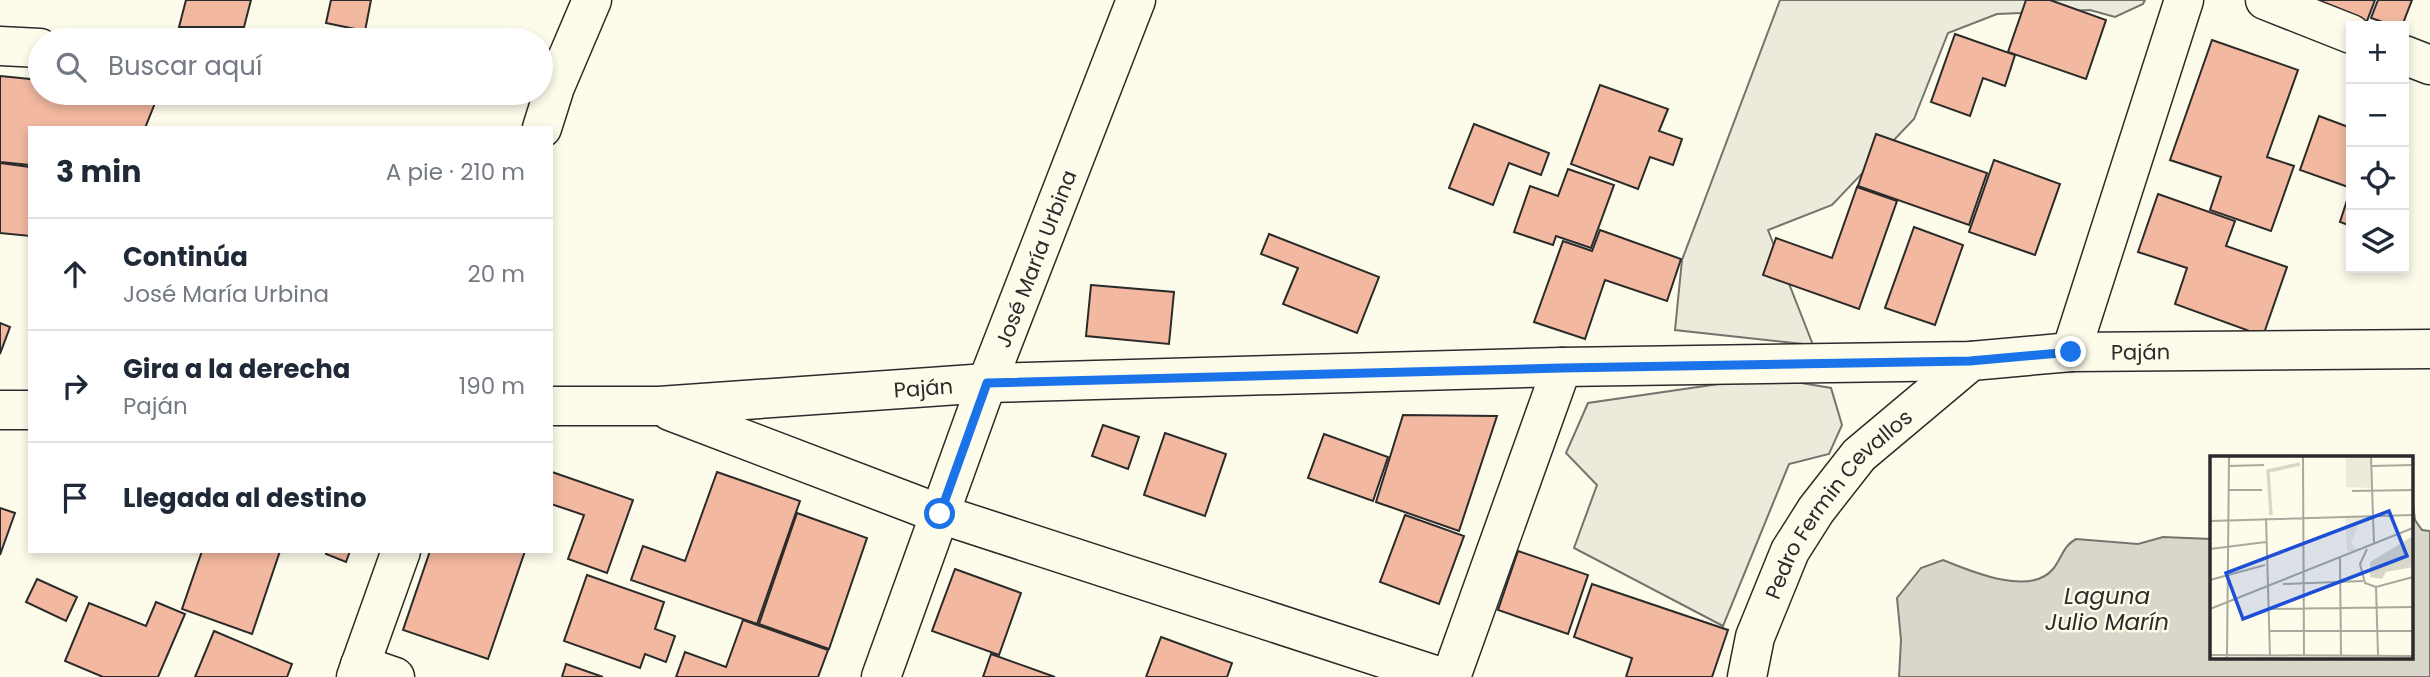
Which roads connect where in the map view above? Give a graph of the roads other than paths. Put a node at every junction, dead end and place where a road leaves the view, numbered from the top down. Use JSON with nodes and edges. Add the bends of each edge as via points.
{"nodes":[{"id":1,"x":592,"y":0,"type":"edge"},
{"id":2,"x":1136,"y":0,"type":"edge"},
{"id":3,"x":2184,"y":0,"type":"edge"},
{"id":4,"x":2264,"y":0,"type":"edge"},
{"id":5,"x":2346,"y":32,"type":"edge"},
{"id":6,"x":0,"y":46,"type":"edge"},
{"id":7,"x":28,"y":47,"type":"edge"},
{"id":8,"x":2409,"y":57,"type":"edge"},
{"id":9,"x":2430,"y":65,"type":"edge"},
{"id":10,"x":553,"y":75,"type":"edge"},
{"id":11,"x":545,"y":105,"type":"edge"},
{"id":12,"x":542,"y":126,"type":"edge"},
{"id":13,"x":2430,"y":349,"type":"edge"},
{"id":14,"x":2071,"y":352,"type":"junction"},
{"id":15,"x":1970,"y":361,"type":"junction"},
{"id":16,"x":1562,"y":368,"type":"junction"},
{"id":17,"x":987,"y":383,"type":"junction"},
{"id":18,"x":553,"y":406,"type":"edge"},
{"id":19,"x":659,"y":406,"type":"junction"},
{"id":20,"x":0,"y":410,"type":"edge"},
{"id":21,"x":28,"y":410,"type":"edge"},
{"id":22,"x":940,"y":514,"type":"junction"},
{"id":23,"x":400,"y":553,"type":"edge"},
{"id":24,"x":370,"y":673,"type":"edge"},
{"id":25,"x":881,"y":677,"type":"edge"},
{"id":26,"x":1441,"y":677,"type":"edge"},
{"id":27,"x":1451,"y":677,"type":"edge"},
{"id":28,"x":1747,"y":677,"type":"edge"}],
"edges":[{"from":1,"to":10,"type":"street"},
{"from":2,"to":17,"type":"street","name":"José María Urbina"},
{"from":3,"to":14,"type":"street"},
{"from":4,"to":5,"type":"street"},
{"from":6,"to":7,"type":"street"},
{"from":8,"to":9,"type":"street"},
{"from":11,"to":12,"type":"street"},
{"from":13,"to":14,"type":"street","name":"Paján"},
{"from":14,"to":15,"type":"street","name":"Paján"},
{"from":15,"to":16,"type":"street","name":"Paján"},
{"from":15,"to":28,"type":"street","name":"Pedro Fermin Cevallos","via":[[1859,455],[1816,510],[1790,551],[1755,637]]},
{"from":16,"to":17,"type":"street","name":"Paján"},
{"from":16,"to":27,"type":"street"},
{"from":17,"to":19,"type":"street","name":"Paján"},
{"from":17,"to":22,"type":"street","name":"José María Urbina"},
{"from":18,"to":19,"type":"street","name":"Paján"},
{"from":19,"to":22,"type":"street"},
{"from":20,"to":21,"type":"street"},
{"from":22,"to":25,"type":"street","name":"José María Urbina"},
{"from":22,"to":26,"type":"street"},
{"from":23,"to":24,"type":"street"}]}
